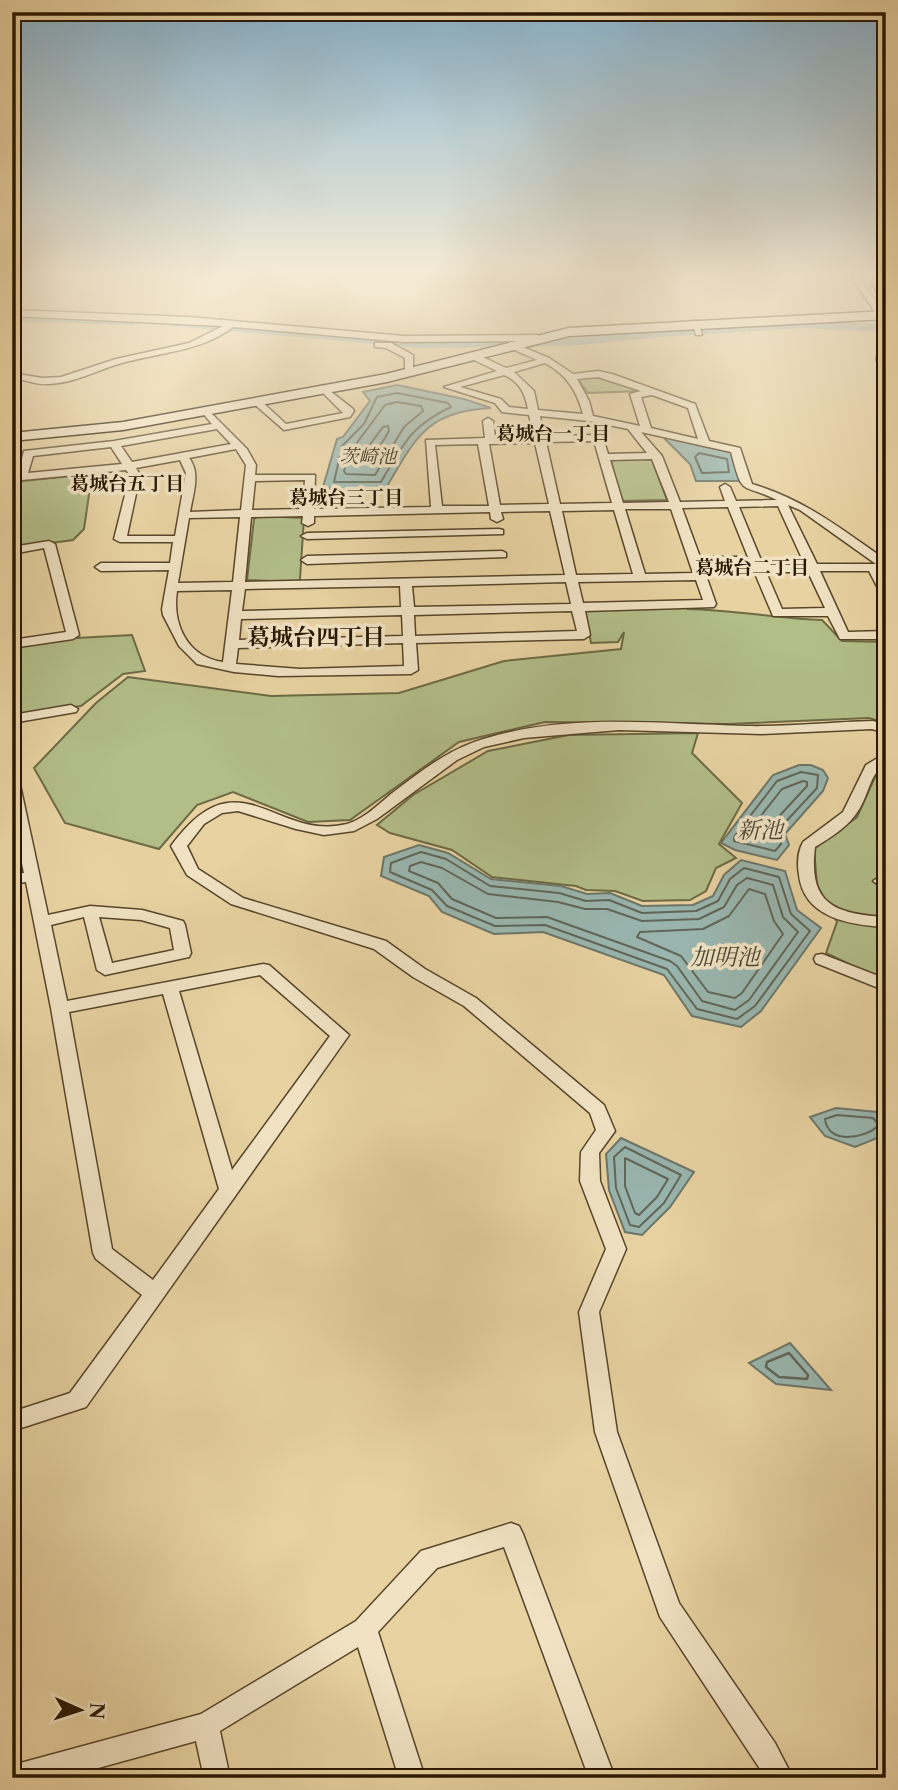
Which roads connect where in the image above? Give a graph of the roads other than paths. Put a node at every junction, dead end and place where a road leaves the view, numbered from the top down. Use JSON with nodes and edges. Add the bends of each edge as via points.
{"nodes":[{"id":1,"x":125,"y":360,"type":"edge"},
{"id":2,"x":411,"y":360,"type":"edge"},
{"id":3,"x":460,"y":360,"type":"edge"},
{"id":4,"x":481,"y":360,"type":"edge"},
{"id":5,"x":546,"y":360,"type":"joint"},
{"id":6,"x":507,"y":371,"type":"junction"},
{"id":7,"x":410,"y":373,"type":"junction"},
{"id":8,"x":13,"y":376,"type":"edge"},
{"id":9,"x":572,"y":377,"type":"junction"},
{"id":10,"x":325,"y":390,"type":"junction"},
{"id":11,"x":657,"y":393,"type":"junction"},
{"id":12,"x":257,"y":402,"type":"junction"},
{"id":13,"x":206,"y":411,"type":"junction"},
{"id":14,"x":535,"y":412,"type":"junction"},
{"id":15,"x":589,"y":418,"type":"junction"},
{"id":16,"x":488,"y":421,"type":"dead end"},
{"id":17,"x":218,"y":426,"type":"junction"},
{"id":18,"x":631,"y":427,"type":"junction"},
{"id":19,"x":647,"y":431,"type":"junction"},
{"id":20,"x":12,"y":437,"type":"edge"},
{"id":21,"x":541,"y":439,"type":"junction"},
{"id":22,"x":486,"y":440,"type":"junction"},
{"id":23,"x":114,"y":444,"type":"junction"},
{"id":24,"x":705,"y":445,"type":"junction"},
{"id":25,"x":238,"y":446,"type":"junction"},
{"id":26,"x":657,"y":456,"type":"junction"},
{"id":27,"x":184,"y":457,"type":"junction"},
{"id":28,"x":604,"y":457,"type":"junction"},
{"id":29,"x":131,"y":466,"type":"junction"},
{"id":30,"x":251,"y":478,"type":"junction"},
{"id":31,"x":725,"y":487,"type":"dead end"},
{"id":32,"x":732,"y":504,"type":"junction"},
{"id":33,"x":675,"y":505,"type":"junction"},
{"id":34,"x":619,"y":506,"type":"junction"},
{"id":35,"x":556,"y":508,"type":"junction"},
{"id":36,"x":495,"y":509,"type":"junction"},
{"id":37,"x":437,"y":510,"type":"junction"},
{"id":38,"x":308,"y":513,"type":"junction"},
{"id":39,"x":246,"y":514,"type":"junction"},
{"id":40,"x":183,"y":515,"type":"junction"},
{"id":41,"x":499,"y":531,"type":"junction"},
{"id":42,"x":307,"y":536,"type":"junction"},
{"id":43,"x":179,"y":539,"type":"junction"},
{"id":44,"x":12,"y":551,"type":"edge"},
{"id":45,"x":502,"y":555,"type":"junction"},
{"id":46,"x":307,"y":559,"type":"junction"},
{"id":47,"x":695,"y":561,"type":"junction"},
{"id":48,"x":757,"y":564,"type":"junction"},
{"id":49,"x":174,"y":566,"type":"junction"},
{"id":50,"x":886,"y":566,"type":"edge"},
{"id":51,"x":101,"y":567,"type":"dead end"},
{"id":52,"x":811,"y":568,"type":"junction"},
{"id":53,"x":700,"y":576,"type":"junction"},
{"id":54,"x":640,"y":577,"type":"junction"},
{"id":55,"x":572,"y":579,"type":"junction"},
{"id":56,"x":506,"y":580,"type":"junction"},
{"id":57,"x":406,"y":582,"type":"junction"},
{"id":58,"x":306,"y":585,"type":"junction"},
{"id":59,"x":239,"y":586,"type":"junction"},
{"id":60,"x":171,"y":587,"type":"junction"},
{"id":61,"x":886,"y":592,"type":"edge"},
{"id":62,"x":578,"y":607,"type":"junction"},
{"id":63,"x":407,"y":611,"type":"junction"},
{"id":64,"x":832,"y":612,"type":"junction"},
{"id":65,"x":236,"y":615,"type":"junction"},
{"id":66,"x":886,"y":635,"type":"edge"},
{"id":67,"x":408,"y":640,"type":"junction"},
{"id":68,"x":12,"y":644,"type":"edge"},
{"id":69,"x":232,"y":644,"type":"junction"},
{"id":70,"x":229,"y":667,"type":"junction"},
{"id":71,"x":71,"y":709,"type":"dead end"},
{"id":72,"x":12,"y":719,"type":"edge"},
{"id":73,"x":886,"y":729,"type":"edge"},
{"id":74,"x":886,"y":757,"type":"edge"},
{"id":75,"x":12,"y":780,"type":"edge"},
{"id":76,"x":32,"y":876,"type":"junction"},
{"id":77,"x":12,"y":879,"type":"edge"},
{"id":78,"x":90,"y":911,"type":"junction"},
{"id":79,"x":40,"y":922,"type":"junction"},
{"id":80,"x":886,"y":922,"type":"edge"},
{"id":81,"x":822,"y":959,"type":"dead end"},
{"id":82,"x":886,"y":986,"type":"edge"},
{"id":83,"x":169,"y":987,"type":"junction"},
{"id":84,"x":60,"y":1008,"type":"junction"},
{"id":85,"x":228,"y":1188,"type":"junction"},
{"id":86,"x":153,"y":1293,"type":"junction"},
{"id":87,"x":12,"y":1422,"type":"edge"},
{"id":88,"x":365,"y":1629,"type":"junction"},
{"id":89,"x":206,"y":1725,"type":"junction"},
{"id":90,"x":13,"y":1778,"type":"edge"},
{"id":91,"x":217,"y":1778,"type":"edge"},
{"id":92,"x":412,"y":1778,"type":"edge"},
{"id":93,"x":602,"y":1778,"type":"edge"},
{"id":94,"x":780,"y":1778,"type":"edge"}],
"edges":[{"from":1,"to":8,"type":"street","via":[[76,378],[41,382]]},
{"from":2,"to":7,"type":"street"},
{"from":3,"to":7,"type":"street"},
{"from":4,"to":6,"type":"street"},
{"from":5,"to":6,"type":"street"},
{"from":5,"to":9,"type":"street"},
{"from":6,"to":14,"type":"street","via":[[527,386]]},
{"from":6,"to":14,"type":"street","via":[[449,387],[498,401],[506,410]]},
{"from":7,"to":10,"type":"street"},
{"from":9,"to":11,"type":"street","via":[[598,374]]},
{"from":9,"to":15,"type":"street","via":[[583,394]]},
{"from":10,"to":12,"type":"street"},
{"from":10,"to":12,"type":"street","via":[[349,411],[346,415],[284,427]]},
{"from":11,"to":19,"type":"street","via":[[635,394]]},
{"from":11,"to":24,"type":"street","via":[[692,406]]},
{"from":12,"to":13,"type":"street"},
{"from":13,"to":17,"type":"street"},
{"from":13,"to":20,"type":"street","via":[[95,430]]},
{"from":14,"to":15,"type":"street"},
{"from":14,"to":21,"type":"street"},
{"from":15,"to":18,"type":"street"},
{"from":16,"to":22,"type":"street"},
{"from":17,"to":23,"type":"street"},
{"from":17,"to":25,"type":"street"},
{"from":18,"to":19,"type":"street"},
{"from":18,"to":26,"type":"street"},
{"from":19,"to":24,"type":"street"},
{"from":21,"to":22,"type":"street"},
{"from":21,"to":28,"type":"street","via":[[598,438]]},
{"from":21,"to":35,"type":"street"},
{"from":22,"to":36,"type":"street"},
{"from":22,"to":37,"type":"street","via":[[430,442]]},
{"from":23,"to":29,"type":"street"},
{"from":23,"to":29,"type":"street","via":[[28,453],[22,477]]},
{"from":24,"to":50,"type":"street","via":[[736,450],[748,486],[803,508]]},
{"from":25,"to":27,"type":"street"},
{"from":25,"to":30,"type":"street","via":[[249,460]]},
{"from":26,"to":28,"type":"street"},
{"from":26,"to":33,"type":"street"},
{"from":27,"to":29,"type":"street"},
{"from":27,"to":40,"type":"street","via":[[191,473]]},
{"from":28,"to":34,"type":"street"},
{"from":29,"to":43,"type":"street","via":[[135,480],[120,540]]},
{"from":30,"to":38,"type":"street","via":[[310,477]]},
{"from":30,"to":39,"type":"street"},
{"from":31,"to":32,"type":"street"},
{"from":32,"to":33,"type":"street"},
{"from":32,"to":48,"type":"street"},
{"from":32,"to":52,"type":"street","via":[[782,503]]},
{"from":33,"to":34,"type":"street"},
{"from":33,"to":47,"type":"street"},
{"from":34,"to":35,"type":"street"},
{"from":34,"to":54,"type":"street"},
{"from":35,"to":36,"type":"street"},
{"from":35,"to":55,"type":"street"},
{"from":36,"to":37,"type":"street"},
{"from":36,"to":41,"type":"street"},
{"from":37,"to":38,"type":"street"},
{"from":38,"to":39,"type":"street"},
{"from":38,"to":42,"type":"street"},
{"from":39,"to":40,"type":"street"},
{"from":39,"to":59,"type":"street"},
{"from":40,"to":43,"type":"street"},
{"from":41,"to":42,"type":"street"},
{"from":41,"to":45,"type":"street"},
{"from":42,"to":46,"type":"street"},
{"from":43,"to":49,"type":"street"},
{"from":44,"to":68,"type":"street","via":[[49,544],[73,635]]},
{"from":45,"to":46,"type":"street"},
{"from":45,"to":56,"type":"street"},
{"from":46,"to":58,"type":"street"},
{"from":47,"to":48,"type":"street"},
{"from":47,"to":53,"type":"street"},
{"from":48,"to":52,"type":"street"},
{"from":48,"to":64,"type":"street","via":[[777,613]]},
{"from":49,"to":51,"type":"street"},
{"from":49,"to":60,"type":"street"},
{"from":52,"to":61,"type":"street","via":[[873,567]]},
{"from":52,"to":64,"type":"street"},
{"from":53,"to":54,"type":"street"},
{"from":53,"to":62,"type":"street","via":[[710,604]]},
{"from":54,"to":55,"type":"street"},
{"from":55,"to":56,"type":"street"},
{"from":55,"to":62,"type":"street"},
{"from":56,"to":57,"type":"street"},
{"from":57,"to":58,"type":"street"},
{"from":57,"to":63,"type":"street"},
{"from":58,"to":59,"type":"street"},
{"from":59,"to":60,"type":"street"},
{"from":59,"to":65,"type":"street"},
{"from":60,"to":70,"type":"street","via":[[169,616],[191,653],[201,661]]},
{"from":62,"to":63,"type":"street"},
{"from":62,"to":67,"type":"street","via":[[584,635]]},
{"from":63,"to":65,"type":"street"},
{"from":63,"to":67,"type":"street"},
{"from":64,"to":66,"type":"street","via":[[844,636]]},
{"from":65,"to":69,"type":"street"},
{"from":67,"to":69,"type":"street"},
{"from":67,"to":70,"type":"street","via":[[411,670],[293,674]]},
{"from":69,"to":70,"type":"street"},
{"from":71,"to":72,"type":"street"},
{"from":73,"to":94,"type":"street","via":[[873,725],[789,730],[698,726],[555,729],[467,749],[350,828],[319,831],[245,806],[227,805],[188,831],[179,846],[192,872],[237,901],[380,945],[470,1002],[598,1110],[606,1131],[590,1152],[590,1181],[616,1249],[589,1312],[606,1432],[669,1609]]},
{"from":74,"to":80,"type":"street","via":[[866,773],[850,813],[808,845],[806,874],[810,892],[821,906],[838,915]]},
{"from":75,"to":76,"type":"street"},
{"from":76,"to":77,"type":"street"},
{"from":76,"to":79,"type":"street"},
{"from":78,"to":78,"type":"street","via":[[142,915],[177,925],[183,953],[105,970]]},
{"from":78,"to":79,"type":"street"},
{"from":79,"to":84,"type":"street"},
{"from":81,"to":82,"type":"street"},
{"from":83,"to":84,"type":"street"},
{"from":83,"to":85,"type":"street"},
{"from":83,"to":85,"type":"street","via":[[263,970],[340,1035]]},
{"from":84,"to":86,"type":"street","via":[[103,1253]]},
{"from":85,"to":86,"type":"street"},
{"from":86,"to":87,"type":"street","via":[[78,1400]]},
{"from":88,"to":89,"type":"street"},
{"from":88,"to":92,"type":"street"},
{"from":88,"to":93,"type":"street","via":[[429,1559],[511,1534]]},
{"from":89,"to":90,"type":"street"},
{"from":89,"to":91,"type":"street"}]}
